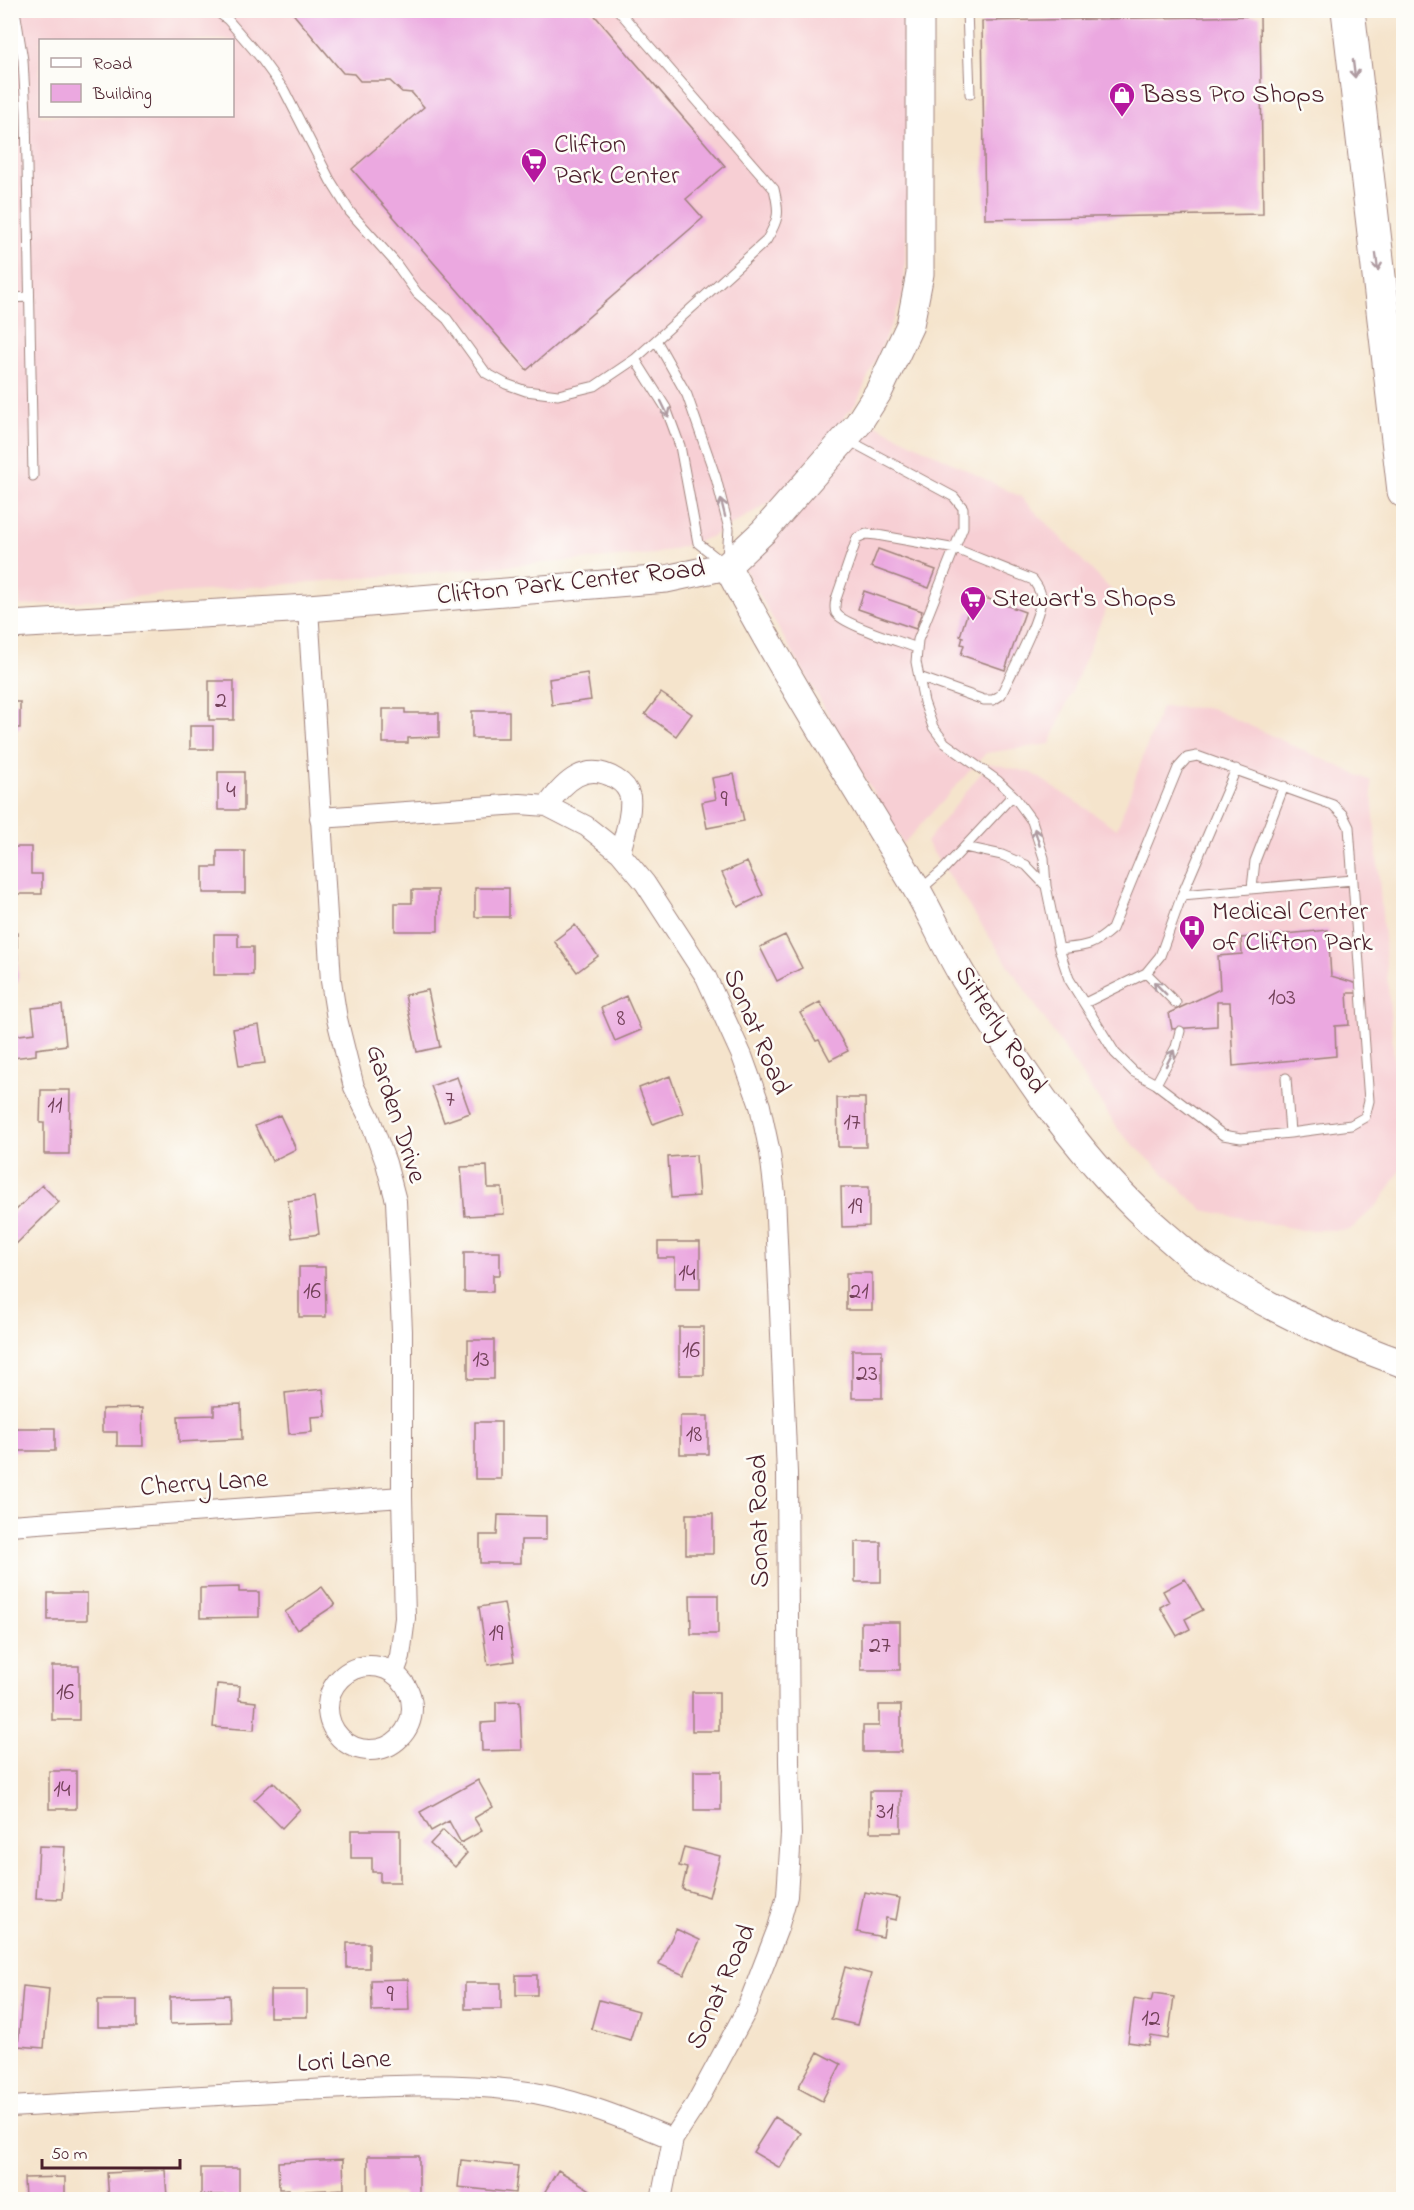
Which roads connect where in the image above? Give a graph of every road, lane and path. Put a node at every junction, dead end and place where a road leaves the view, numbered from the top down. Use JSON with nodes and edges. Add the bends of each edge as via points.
{"nodes":[{"id":1,"x":15,"y":10,"type":"edge"},
{"id":2,"x":215,"y":10,"type":"edge"},
{"id":3,"x":618,"y":10,"type":"edge"},
{"id":4,"x":921,"y":10,"type":"edge"},
{"id":5,"x":967,"y":10,"type":"edge"},
{"id":6,"x":1348,"y":10,"type":"edge"},
{"id":7,"x":970,"y":94,"type":"dead end"},
{"id":8,"x":29,"y":297,"type":"junction"},
{"id":9,"x":10,"y":298,"type":"edge"},
{"id":10,"x":656,"y":340,"type":"junction"},
{"id":11,"x":635,"y":359,"type":"junction"},
{"id":12,"x":845,"y":438,"type":"junction"},
{"id":13,"x":33,"y":476,"type":"dead end"},
{"id":14,"x":1404,"y":491,"type":"edge"},
{"id":15,"x":956,"y":549,"type":"junction"},
{"id":16,"x":727,"y":566,"type":"junction"},
{"id":17,"x":308,"y":608,"type":"junction"},
{"id":18,"x":10,"y":626,"type":"edge"},
{"id":19,"x":917,"y":648,"type":"junction"},
{"id":20,"x":919,"y":677,"type":"junction"},
{"id":21,"x":1236,"y":769,"type":"junction"},
{"id":22,"x":1284,"y":786,"type":"junction"},
{"id":23,"x":1013,"y":795,"type":"junction"},
{"id":24,"x":547,"y":806,"type":"junction"},
{"id":25,"x":320,"y":818,"type":"junction"},
{"id":26,"x":965,"y":848,"type":"junction"},
{"id":27,"x":620,"y":853,"type":"junction"},
{"id":28,"x":1353,"y":880,"type":"junction"},
{"id":29,"x":1046,"y":886,"type":"junction"},
{"id":30,"x":1252,"y":888,"type":"junction"},
{"id":31,"x":918,"y":891,"type":"junction"},
{"id":32,"x":1182,"y":895,"type":"junction"},
{"id":33,"x":1059,"y":949,"type":"junction"},
{"id":34,"x":1146,"y":973,"type":"junction"},
{"id":35,"x":1084,"y":1003,"type":"junction"},
{"id":36,"x":1176,"y":1003,"type":"dead end"},
{"id":37,"x":1180,"y":1031,"type":"dead end"},
{"id":38,"x":1286,"y":1078,"type":"dead end"},
{"id":39,"x":1156,"y":1084,"type":"junction"},
{"id":40,"x":1290,"y":1133,"type":"junction"},
{"id":41,"x":1404,"y":1364,"type":"edge"},
{"id":42,"x":402,"y":1497,"type":"junction"},
{"id":43,"x":10,"y":1525,"type":"edge"},
{"id":44,"x":394,"y":1673,"type":"junction"},
{"id":45,"x":10,"y":2107,"type":"edge"},
{"id":46,"x":673,"y":2139,"type":"junction"},
{"id":47,"x":661,"y":2199,"type":"edge"}],
"edges":[{"from":1,"to":8,"type":"lane","via":[[24,81]]},
{"from":2,"to":11,"type":"lane","via":[[260,57],[284,90],[350,212],[417,293],[447,319],[486,373],[526,391],[558,395],[595,386]]},
{"from":3,"to":10,"type":"lane","via":[[774,189],[778,204],[778,221],[766,241]]},
{"from":4,"to":12,"type":"street","name":"Clifton Park Center Road","via":[[921,274],[910,325],[879,391]]},
{"from":5,"to":7,"type":"lane"},
{"from":6,"to":14,"type":"highway","one_way":true},
{"from":8,"to":9,"type":"lane"},
{"from":8,"to":13,"type":"lane"},
{"from":10,"to":11,"type":"lane"},
{"from":16,"to":10,"type":"lane","one_way":true,"via":[[729,529],[716,478],[687,395]]},
{"from":11,"to":16,"type":"lane","one_way":true,"via":[[666,408],[680,446],[698,543]]},
{"from":12,"to":15,"type":"lane","via":[[954,497],[963,508],[963,527]]},
{"from":12,"to":16,"type":"street","name":"Clifton Park Center Road","via":[[764,531]]},
{"from":15,"to":19,"type":"lane"},
{"from":15,"to":19,"type":"lane","via":[[866,534],[857,538],[852,549],[836,599],[837,614],[848,623]]},
{"from":15,"to":20,"type":"lane","via":[[1033,580],[1041,599],[1036,617],[1001,695],[993,700]]},
{"from":16,"to":17,"type":"street","name":"Clifton Park Center Road","via":[[666,579]]},
{"from":16,"to":31,"type":"street","name":"Sitterly Road","via":[[764,636]]},
{"from":17,"to":18,"type":"street","name":"Clifton Park Center Road"},
{"from":17,"to":25,"type":"street","name":"Garden Drive"},
{"from":19,"to":20,"type":"lane"},
{"from":20,"to":23,"type":"lane","via":[[933,727],[945,743]]},
{"from":21,"to":22,"type":"lane"},
{"from":21,"to":32,"type":"lane"},
{"from":21,"to":33,"type":"lane","via":[[1197,756],[1187,758],[1178,768],[1112,929],[1097,942]]},
{"from":22,"to":28,"type":"lane","via":[[1333,805],[1343,815],[1349,827]]},
{"from":22,"to":30,"type":"lane","via":[[1255,861]]},
{"from":23,"to":26,"type":"lane"},
{"from":29,"to":23,"type":"lane","one_way":true,"via":[[1044,858],[1032,821]]},
{"from":24,"to":25,"type":"street","name":"Sonat Road","via":[[520,804]]},
{"from":24,"to":27,"type":"street","name":"Sonat Road","via":[[586,826]]},
{"from":24,"to":27,"type":"street","via":[[561,786],[578,775],[593,771],[618,780],[626,787],[630,802]]},
{"from":25,"to":42,"type":"street","name":"Garden Drive","via":[[337,1019],[354,1087],[387,1163],[396,1201],[402,1331]]},
{"from":26,"to":29,"type":"lane","via":[[1002,855],[1026,865]]},
{"from":26,"to":31,"type":"lane"},
{"from":27,"to":46,"type":"street","name":"Sonat Road","via":[[645,882],[706,977],[760,1106],[775,1194],[786,1438],[791,1834],[787,1896],[746,2011]]},
{"from":28,"to":30,"type":"lane"},
{"from":28,"to":40,"type":"lane","via":[[1369,1101],[1365,1117],[1351,1125]]},
{"from":29,"to":33,"type":"lane"},
{"from":30,"to":32,"type":"lane"},
{"from":31,"to":41,"type":"street","name":"Sitterly Road","via":[[965,981],[1060,1124],[1135,1209],[1199,1263],[1268,1305]]},
{"from":32,"to":34,"type":"lane","via":[[1160,956]]},
{"from":33,"to":35,"type":"lane","via":[[1069,979]]},
{"from":34,"to":35,"type":"lane"},
{"from":36,"to":34,"type":"lane","one_way":true},
{"from":35,"to":39,"type":"lane","via":[[1115,1053],[1134,1072]]},
{"from":39,"to":37,"type":"lane","one_way":true},
{"from":38,"to":40,"type":"lane"},
{"from":39,"to":40,"type":"lane","via":[[1223,1135],[1241,1138]]},
{"from":42,"to":43,"type":"street","name":"Cherry Lane"},
{"from":42,"to":44,"type":"street","name":"Garden Drive","via":[[405,1618]]},
{"from":44,"to":44,"type":"street","via":[[373,1665],[351,1670],[341,1677],[328,1708],[341,1738],[360,1748],[381,1748],[406,1730],[411,1720],[412,1699]]},
{"from":45,"to":46,"type":"street","name":"Lori Lane","via":[[384,2086],[465,2087],[556,2097],[617,2115]]},
{"from":46,"to":47,"type":"street","name":"Sonat Road"}]}
